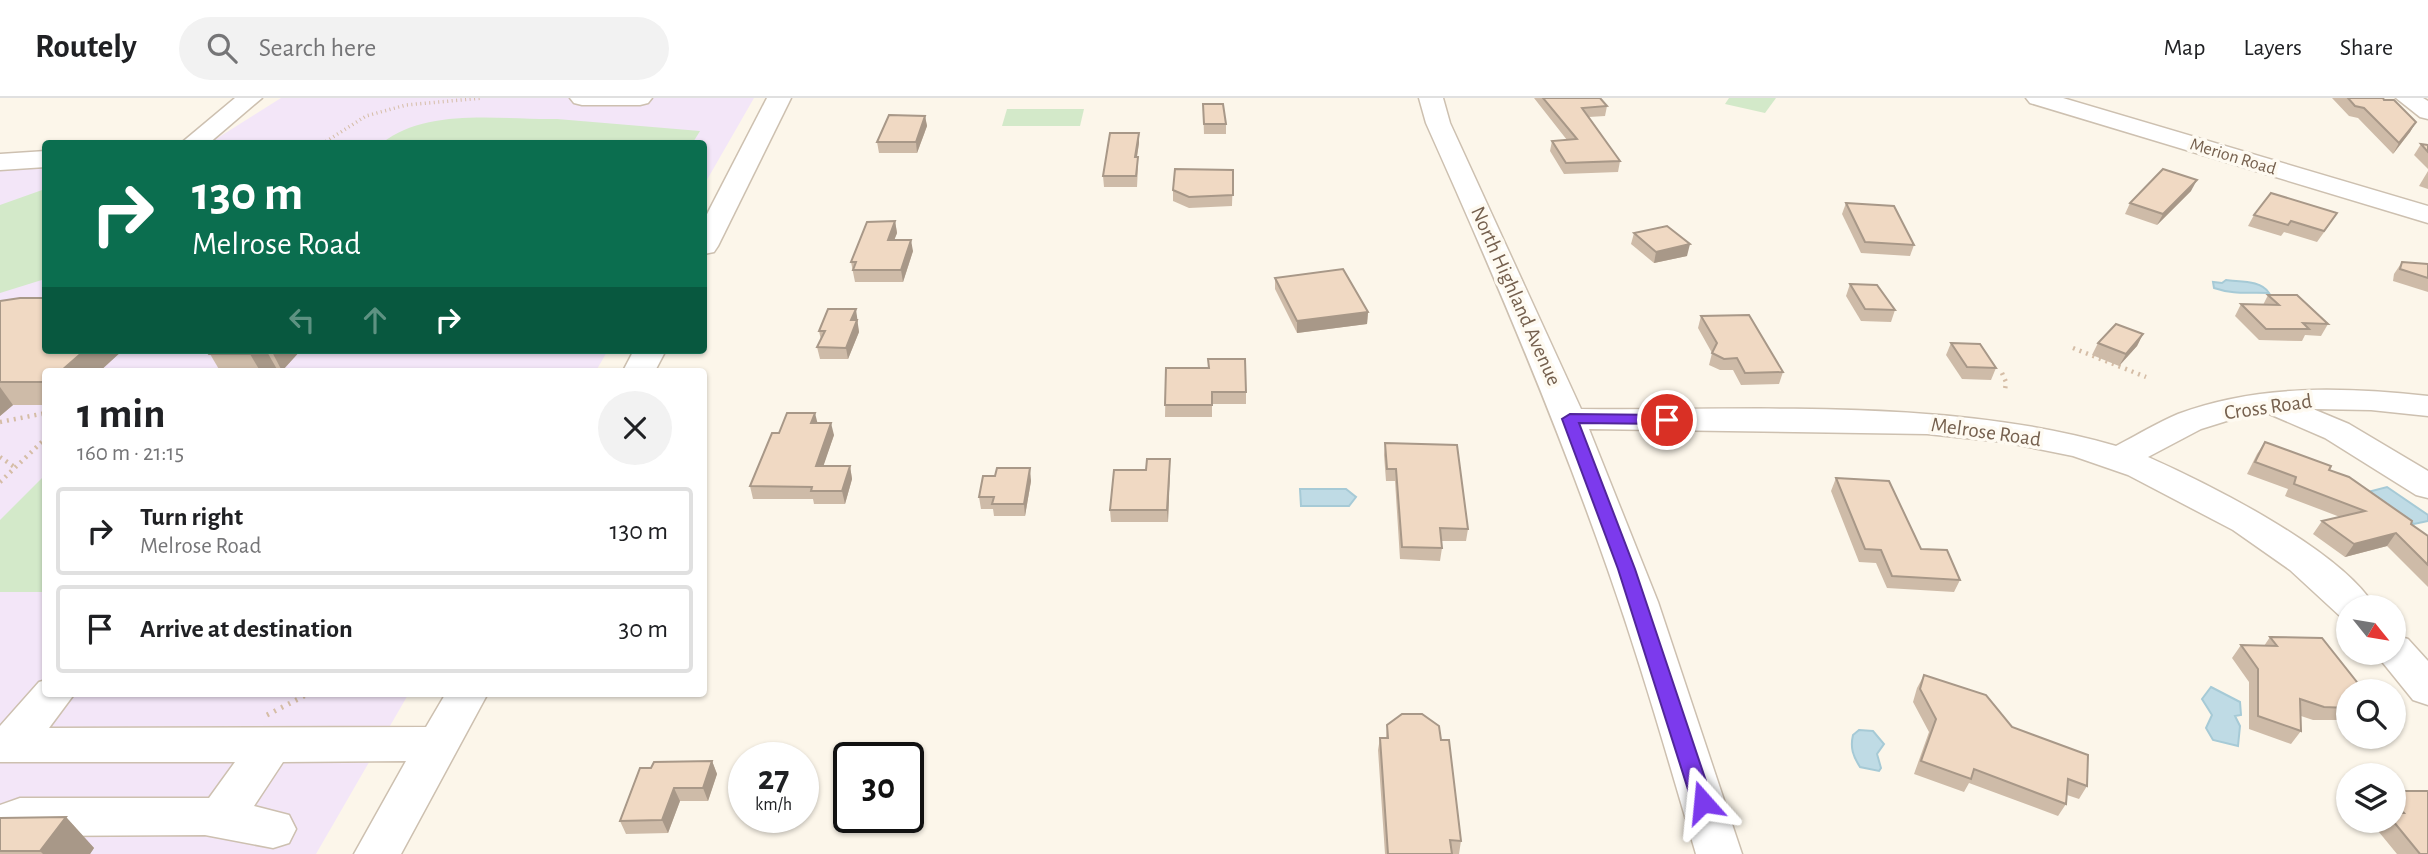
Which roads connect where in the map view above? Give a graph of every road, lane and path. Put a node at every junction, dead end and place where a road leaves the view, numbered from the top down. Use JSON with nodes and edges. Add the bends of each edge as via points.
{"nodes":[{"id":1,"x":250,"y":98,"type":"edge"},
{"id":2,"x":483,"y":98,"type":"edge"},
{"id":3,"x":582,"y":98,"type":"edge"},
{"id":4,"x":640,"y":98,"type":"edge"},
{"id":5,"x":779,"y":98,"type":"edge"},
{"id":6,"x":1431,"y":98,"type":"edge"},
{"id":7,"x":2038,"y":98,"type":"edge"},
{"id":8,"x":2408,"y":98,"type":"edge"},
{"id":9,"x":2428,"y":112,"type":"edge"},
{"id":10,"x":197,"y":140,"type":"edge"},
{"id":11,"x":328,"y":140,"type":"edge"},
{"id":12,"x":42,"y":159,"type":"edge"},
{"id":13,"x":0,"y":162,"type":"edge"},
{"id":14,"x":2428,"y":215,"type":"edge"},
{"id":15,"x":707,"y":240,"type":"edge"},
{"id":16,"x":2073,"y":348,"type":"dead end"},
{"id":17,"x":2002,"y":373,"type":"dead end"},
{"id":18,"x":2146,"y":377,"type":"dead end"},
{"id":19,"x":2005,"y":390,"type":"dead end"},
{"id":20,"x":2428,"y":406,"type":"edge"},
{"id":21,"x":42,"y":414,"type":"edge"},
{"id":22,"x":2333,"y":415,"type":"junction"},
{"id":23,"x":1570,"y":419,"type":"junction"},
{"id":24,"x":0,"y":422,"type":"edge"},
{"id":25,"x":42,"y":442,"type":"edge"},
{"id":26,"x":0,"y":457,"type":"edge"},
{"id":27,"x":2119,"y":458,"type":"junction"},
{"id":28,"x":16,"y":468,"type":"junction"},
{"id":29,"x":0,"y":482,"type":"edge"},
{"id":30,"x":2428,"y":487,"type":"edge"},
{"id":31,"x":2343,"y":595,"type":"edge"},
{"id":32,"x":2406,"y":664,"type":"edge"},
{"id":33,"x":2428,"y":689,"type":"edge"},
{"id":34,"x":50,"y":697,"type":"edge"},
{"id":35,"x":465,"y":697,"type":"edge"},
{"id":36,"x":438,"y":744,"type":"junction"},
{"id":37,"x":4,"y":745,"type":"edge"},
{"id":38,"x":271,"y":745,"type":"junction"},
{"id":39,"x":220,"y":819,"type":"junction"},
{"id":40,"x":0,"y":825,"type":"edge"},
{"id":41,"x":273,"y":829,"type":"dead end"},
{"id":42,"x":377,"y":854,"type":"edge"},
{"id":43,"x":1719,"y":854,"type":"edge"}],
"edges":[{"from":1,"to":10,"type":"street"},
{"from":2,"to":11,"type":"path","via":[[406,105],[366,116]]},
{"from":3,"to":4,"type":"street"},
{"from":5,"to":15,"type":"street"},
{"from":6,"to":23,"type":"street","name":"North Highland Avenue","via":[[1438,123]]},
{"from":7,"to":14,"type":"street","name":"Merion Road"},
{"from":8,"to":9,"type":"street"},
{"from":12,"to":13,"type":"street"},
{"from":16,"to":18,"type":"path"},
{"from":17,"to":19,"type":"path"},
{"from":20,"to":22,"type":"street","name":"Cross Road"},
{"from":21,"to":24,"type":"path"},
{"from":22,"to":27,"type":"street","name":"Cross Road","via":[[2269,403],[2200,418]]},
{"from":22,"to":30,"type":"street"},
{"from":23,"to":27,"type":"street","name":"Melrose Road","via":[[1962,425]]},
{"from":23,"to":43,"type":"street","name":"North Highland Avenue","via":[[1642,611]]},
{"from":25,"to":28,"type":"path"},
{"from":26,"to":28,"type":"path"},
{"from":27,"to":31,"type":"street","name":"Melrose Road","via":[[2229,512],[2296,554]]},
{"from":28,"to":29,"type":"path"},
{"from":32,"to":33,"type":"street"},
{"from":34,"to":37,"type":"street"},
{"from":35,"to":36,"type":"street"},
{"from":36,"to":38,"type":"street"},
{"from":36,"to":42,"type":"street"},
{"from":37,"to":38,"type":"street"},
{"from":38,"to":39,"type":"street"},
{"from":39,"to":40,"type":"street","via":[[20,817]]},
{"from":39,"to":41,"type":"street"}]}
